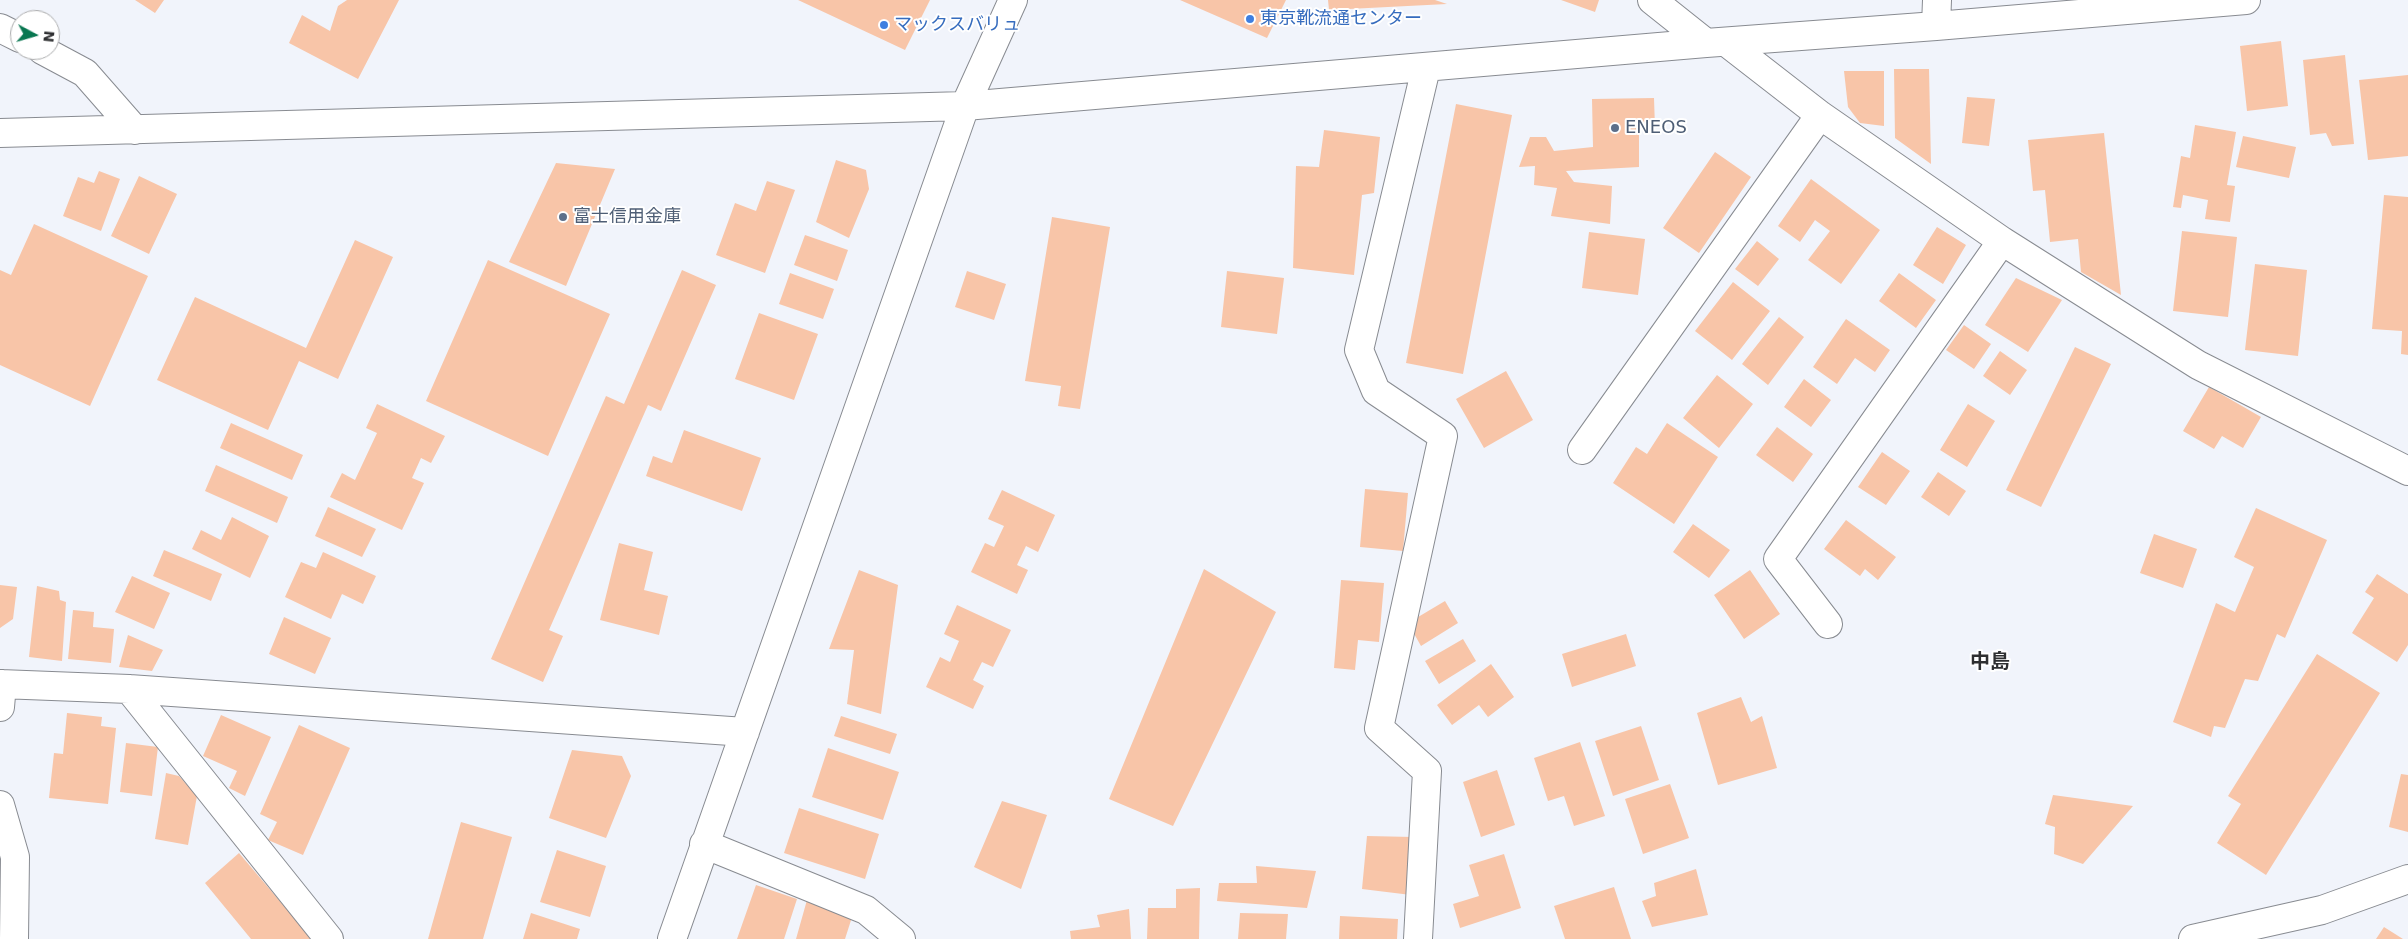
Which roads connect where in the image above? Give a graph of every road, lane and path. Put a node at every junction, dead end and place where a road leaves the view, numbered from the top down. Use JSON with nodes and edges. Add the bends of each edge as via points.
{"nodes":[{"id":1,"x":1012,"y":0,"type":"edge"},
{"id":2,"x":1652,"y":0,"type":"edge"},
{"id":3,"x":2246,"y":0,"type":"edge"},
{"id":4,"x":1936,"y":13,"type":"edge"},
{"id":5,"x":1716,"y":42,"type":"junction"},
{"id":6,"x":60,"y":60,"type":"edge"},
{"id":7,"x":1426,"y":68,"type":"junction"},
{"id":8,"x":965,"y":106,"type":"junction"},
{"id":9,"x":1820,"y":116,"type":"junction"},
{"id":10,"x":135,"y":130,"type":"junction"},
{"id":11,"x":0,"y":133,"type":"edge"},
{"id":12,"x":2002,"y":241,"type":"junction"},
{"id":13,"x":1582,"y":450,"type":"dead end"},
{"id":14,"x":2408,"y":471,"type":"edge"},
{"id":15,"x":1828,"y":624,"type":"dead end"},
{"id":16,"x":129,"y":689,"type":"junction"},
{"id":17,"x":1,"y":692,"type":"edge"},
{"id":18,"x":745,"y":732,"type":"junction"},
{"id":19,"x":0,"y":805,"type":"edge"},
{"id":20,"x":704,"y":844,"type":"junction"},
{"id":21,"x":2408,"y":879,"type":"edge"},
{"id":22,"x":2253,"y":933,"type":"edge"},
{"id":23,"x":14,"y":939,"type":"edge"},
{"id":24,"x":329,"y":939,"type":"edge"},
{"id":25,"x":672,"y":939,"type":"edge"},
{"id":26,"x":901,"y":939,"type":"edge"},
{"id":27,"x":1418,"y":939,"type":"edge"},
{"id":28,"x":2193,"y":939,"type":"edge"}],
"edges":[{"from":1,"to":8,"type":"street"},
{"from":2,"to":5,"type":"street"},
{"from":3,"to":4,"type":"street"},
{"from":4,"to":5,"type":"street"},
{"from":5,"to":7,"type":"street"},
{"from":5,"to":9,"type":"street"},
{"from":6,"to":10,"type":"street","via":[[85,73]]},
{"from":7,"to":8,"type":"street"},
{"from":7,"to":27,"type":"street","via":[[1359,350],[1376,392],[1443,436],[1379,728],[1427,771]]},
{"from":8,"to":10,"type":"street"},
{"from":8,"to":18,"type":"street"},
{"from":9,"to":12,"type":"street"},
{"from":9,"to":13,"type":"street"},
{"from":10,"to":11,"type":"street"},
{"from":12,"to":14,"type":"street","via":[[2198,365]]},
{"from":12,"to":15,"type":"street","via":[[1778,559]]},
{"from":16,"to":17,"type":"street"},
{"from":16,"to":18,"type":"street"},
{"from":16,"to":24,"type":"street"},
{"from":18,"to":20,"type":"street"},
{"from":19,"to":23,"type":"street","via":[[15,857]]},
{"from":20,"to":25,"type":"street"},
{"from":20,"to":26,"type":"street","via":[[866,910]]},
{"from":21,"to":22,"type":"street"},
{"from":22,"to":28,"type":"street"}]}
